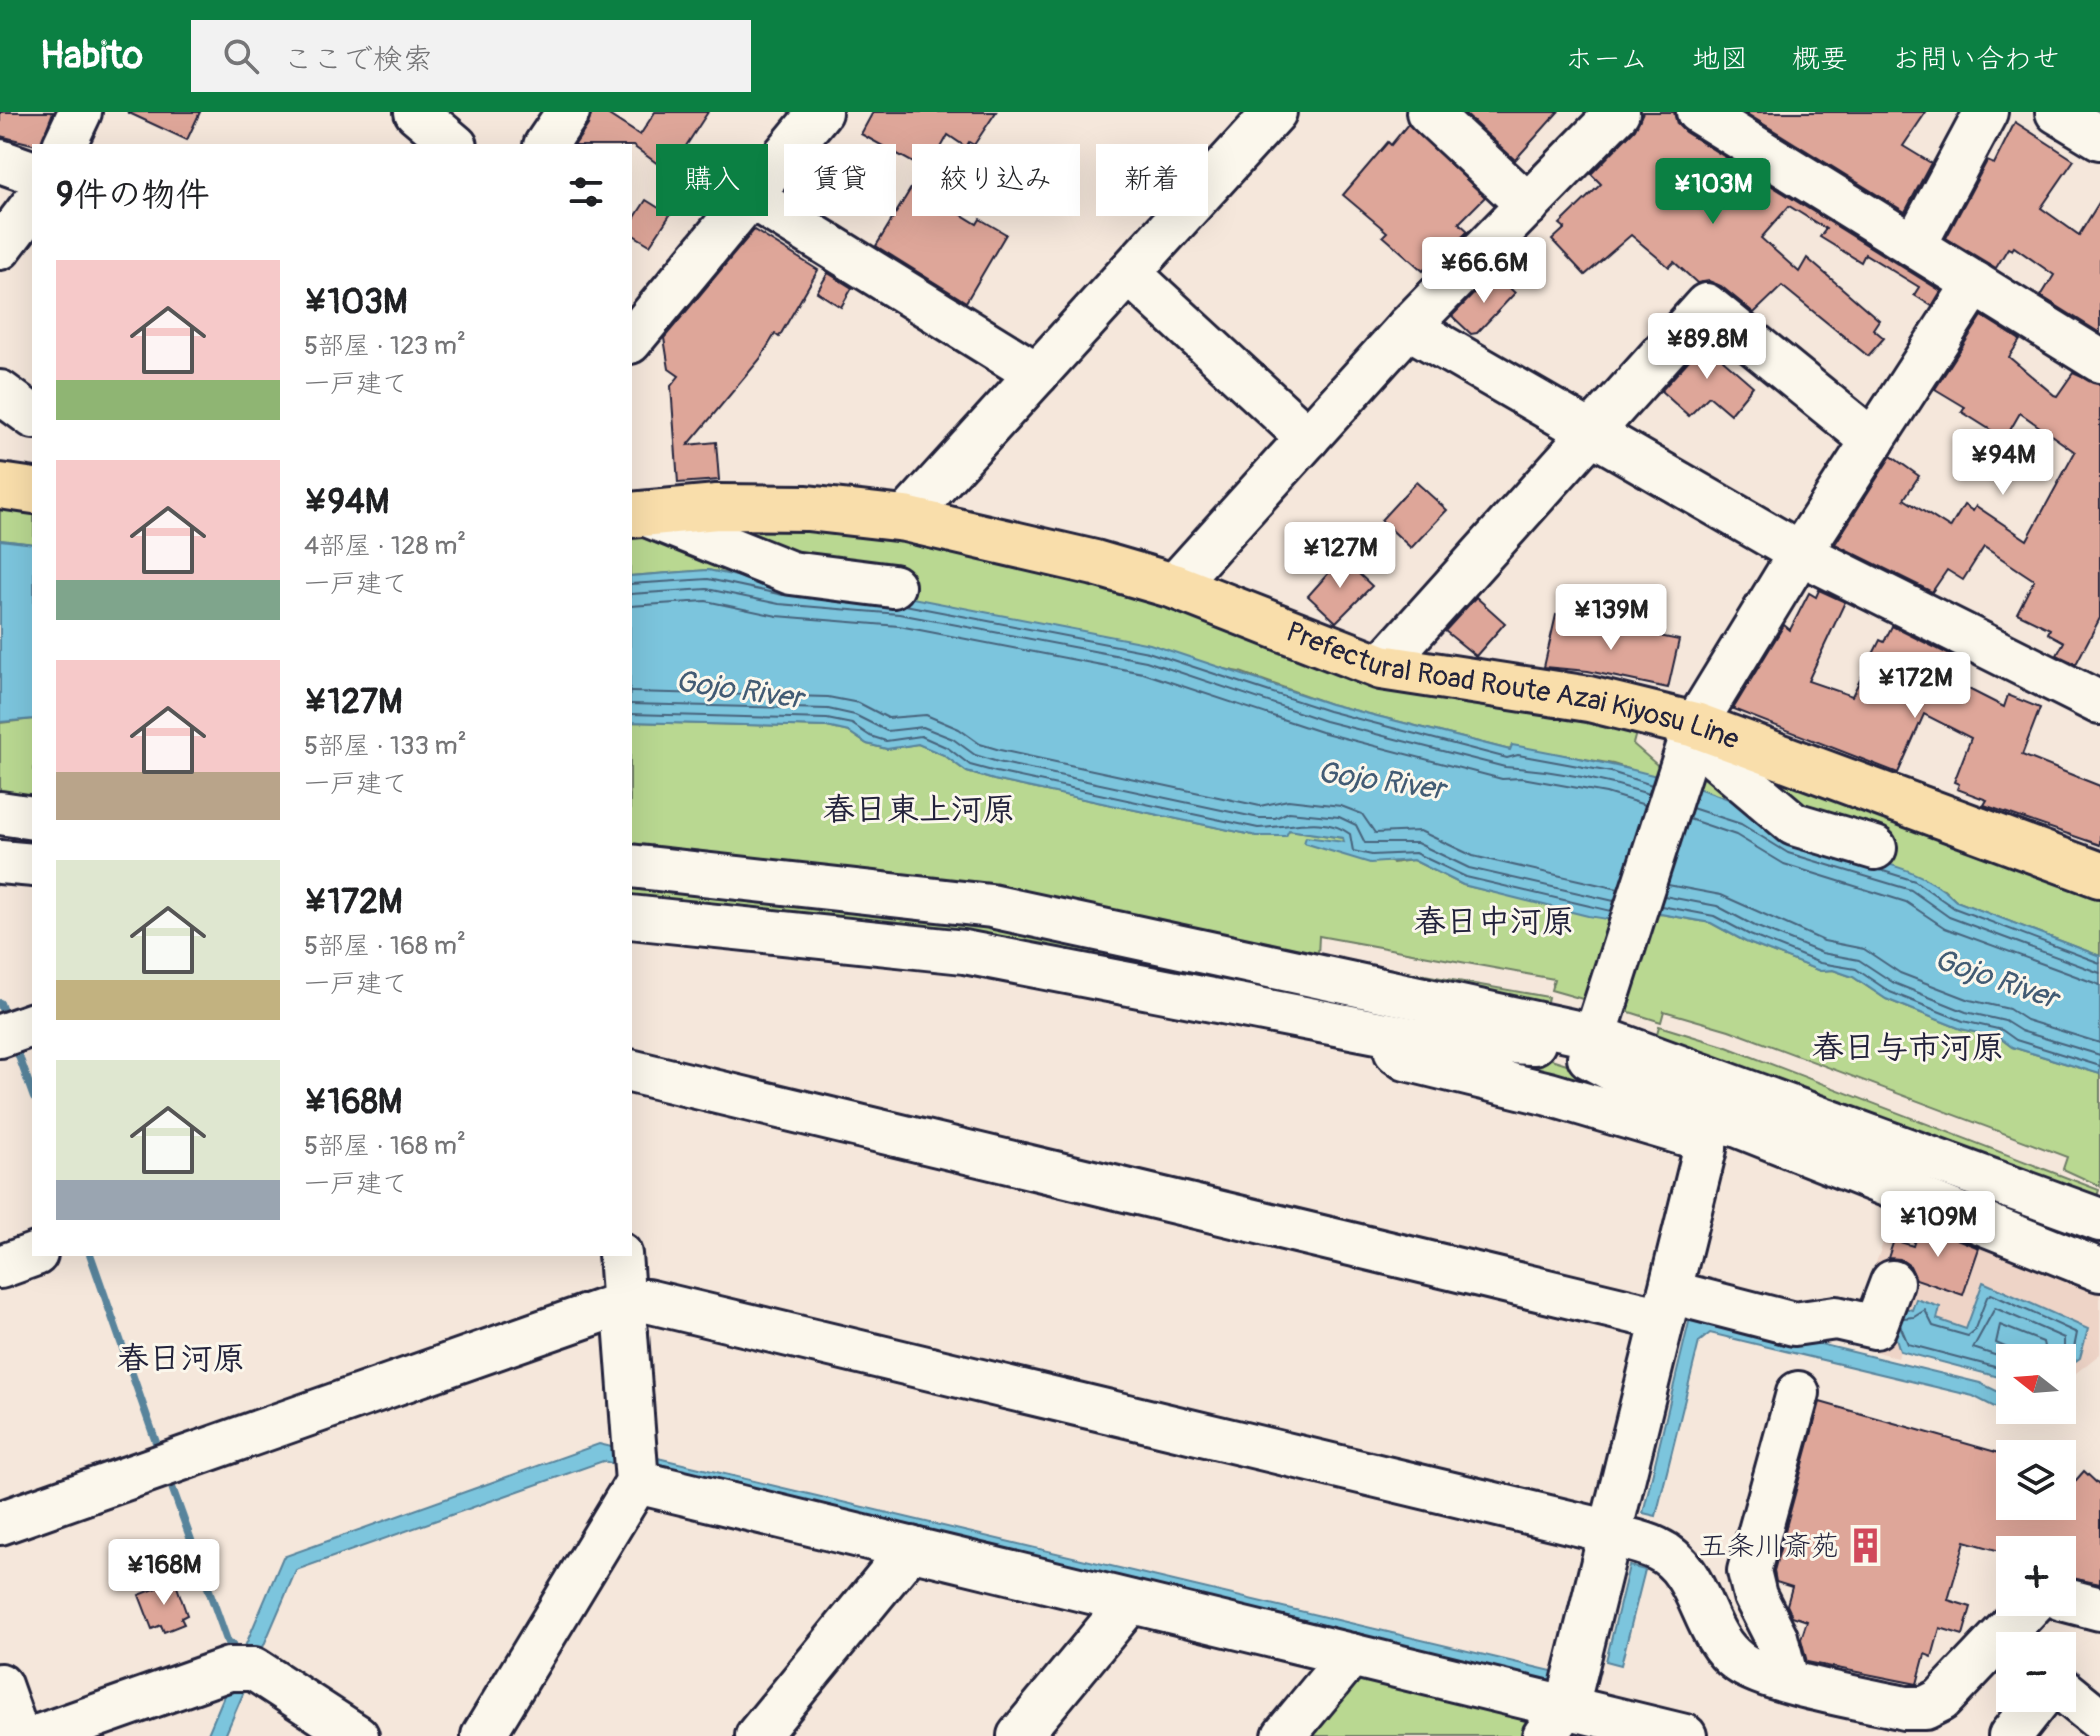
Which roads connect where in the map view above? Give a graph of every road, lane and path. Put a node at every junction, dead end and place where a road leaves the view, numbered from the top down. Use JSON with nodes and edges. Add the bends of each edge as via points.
{"nodes":[{"id":1,"x":80,"y":112,"type":"edge"},
{"id":2,"x":568,"y":112,"type":"edge"},
{"id":3,"x":820,"y":112,"type":"edge"},
{"id":4,"x":1275,"y":112,"type":"edge"},
{"id":5,"x":1428,"y":112,"type":"edge"},
{"id":6,"x":1618,"y":112,"type":"edge"},
{"id":7,"x":1698,"y":112,"type":"edge"},
{"id":8,"x":1986,"y":112,"type":"edge"},
{"id":9,"x":2057,"y":112,"type":"edge"},
{"id":10,"x":2100,"y":138,"type":"edge"},
{"id":11,"x":65,"y":144,"type":"edge"},
{"id":12,"x":546,"y":144,"type":"edge"},
{"id":13,"x":0,"y":161,"type":"edge"},
{"id":14,"x":32,"y":172,"type":"edge"},
{"id":15,"x":768,"y":176,"type":"edge"},
{"id":16,"x":1528,"y":205,"type":"junction"},
{"id":17,"x":32,"y":206,"type":"edge"},
{"id":18,"x":768,"y":208,"type":"edge"},
{"id":19,"x":735,"y":216,"type":"edge"},
{"id":20,"x":1915,"y":245,"type":"junction"},
{"id":21,"x":0,"y":248,"type":"edge"},
{"id":22,"x":1129,"y":273,"type":"junction"},
{"id":23,"x":1975,"y":283,"type":"junction"},
{"id":24,"x":1408,"y":327,"type":"junction"},
{"id":25,"x":632,"y":340,"type":"edge"},
{"id":26,"x":2100,"y":361,"type":"edge"},
{"id":27,"x":1037,"y":374,"type":"junction"},
{"id":28,"x":0,"y":392,"type":"edge"},
{"id":29,"x":32,"y":416,"type":"edge"},
{"id":30,"x":1592,"y":432,"type":"junction"},
{"id":31,"x":1308,"y":438,"type":"junction"},
{"id":32,"x":1873,"y":441,"type":"junction"},
{"id":33,"x":0,"y":486,"type":"edge"},
{"id":34,"x":32,"y":491,"type":"edge"},
{"id":35,"x":637,"y":515,"type":"edge"},
{"id":36,"x":905,"y":519,"type":"junction"},
{"id":37,"x":1800,"y":553,"type":"junction"},
{"id":38,"x":893,"y":586,"type":"dead end"},
{"id":39,"x":1174,"y":586,"type":"junction"},
{"id":40,"x":1381,"y":667,"type":"junction"},
{"id":41,"x":2100,"y":703,"type":"edge"},
{"id":42,"x":1691,"y":736,"type":"junction"},
{"id":43,"x":0,"y":813,"type":"edge"},
{"id":44,"x":32,"y":818,"type":"edge"},
{"id":45,"x":1875,"y":848,"type":"dead end"},
{"id":46,"x":0,"y":862,"type":"edge"},
{"id":47,"x":32,"y":865,"type":"edge"},
{"id":48,"x":632,"y":866,"type":"edge"},
{"id":49,"x":2100,"y":875,"type":"edge"},
{"id":50,"x":632,"y":917,"type":"edge"},
{"id":51,"x":32,"y":1025,"type":"edge"},
{"id":52,"x":1354,"y":1026,"type":"junction"},
{"id":53,"x":0,"y":1036,"type":"edge"},
{"id":54,"x":1594,"y":1039,"type":"junction"},
{"id":55,"x":632,"y":1071,"type":"edge"},
{"id":56,"x":1705,"y":1130,"type":"junction"},
{"id":57,"x":2100,"y":1220,"type":"edge"},
{"id":58,"x":32,"y":1255,"type":"edge"},
{"id":59,"x":620,"y":1256,"type":"edge"},
{"id":60,"x":0,"y":1267,"type":"edge"},
{"id":61,"x":2100,"y":1270,"type":"edge"},
{"id":62,"x":1892,"y":1282,"type":"dead end"},
{"id":63,"x":624,"y":1303,"type":"junction"},
{"id":64,"x":1666,"y":1305,"type":"junction"},
{"id":65,"x":1798,"y":1393,"type":"dead end"},
{"id":66,"x":636,"y":1465,"type":"junction"},
{"id":67,"x":0,"y":1523,"type":"edge"},
{"id":68,"x":1610,"y":1534,"type":"junction"},
{"id":69,"x":911,"y":1548,"type":"junction"},
{"id":70,"x":1130,"y":1602,"type":"junction"},
{"id":71,"x":2076,"y":1603,"type":"edge"},
{"id":72,"x":2100,"y":1609,"type":"edge"},
{"id":73,"x":2021,"y":1616,"type":"edge"},
{"id":74,"x":1351,"y":1655,"type":"junction"},
{"id":75,"x":1787,"y":1680,"type":"junction"},
{"id":76,"x":0,"y":1685,"type":"edge"},
{"id":77,"x":2076,"y":1700,"type":"edge"},
{"id":78,"x":2029,"y":1712,"type":"edge"},
{"id":79,"x":2100,"y":1720,"type":"edge"},
{"id":80,"x":1556,"y":1722,"type":"edge"},
{"id":81,"x":18,"y":1736,"type":"edge"},
{"id":82,"x":39,"y":1736,"type":"edge"},
{"id":83,"x":357,"y":1736,"type":"edge"},
{"id":84,"x":483,"y":1736,"type":"edge"},
{"id":85,"x":757,"y":1736,"type":"edge"},
{"id":86,"x":1019,"y":1736,"type":"edge"},
{"id":87,"x":1284,"y":1736,"type":"edge"},
{"id":88,"x":1685,"y":1736,"type":"edge"},
{"id":89,"x":2010,"y":1736,"type":"edge"}],
"edges":[{"from":1,"to":11,"type":"street"},
{"from":2,"to":12,"type":"street"},
{"from":3,"to":15,"type":"street"},
{"from":4,"to":22,"type":"street"},
{"from":5,"to":16,"type":"street"},
{"from":6,"to":16,"type":"street"},
{"from":7,"to":20,"type":"street"},
{"from":8,"to":20,"type":"street"},
{"from":9,"to":10,"type":"street"},
{"from":13,"to":14,"type":"street"},
{"from":16,"to":24,"type":"street"},
{"from":17,"to":21,"type":"street"},
{"from":18,"to":27,"type":"street"},
{"from":19,"to":25,"type":"street"},
{"from":20,"to":23,"type":"street"},
{"from":22,"to":27,"type":"street"},
{"from":22,"to":31,"type":"street"},
{"from":23,"to":26,"type":"street"},
{"from":23,"to":32,"type":"street"},
{"from":24,"to":30,"type":"street"},
{"from":24,"to":31,"type":"street"},
{"from":27,"to":36,"type":"street"},
{"from":28,"to":29,"type":"street"},
{"from":30,"to":32,"type":"street","via":[[1706,305]]},
{"from":30,"to":37,"type":"street"},
{"from":30,"to":40,"type":"street"},
{"from":31,"to":39,"type":"street"},
{"from":32,"to":37,"type":"street"},
{"from":33,"to":34,"type":"main road"},
{"from":35,"to":36,"type":"main road","name":"Prefectural Road Route Azai Kiyosu Line","via":[[717,507]]},
{"from":35,"to":38,"type":"street","via":[[791,573]]},
{"from":36,"to":39,"type":"main road","name":"Prefectural Road Route Azai Kiyosu Line"},
{"from":37,"to":41,"type":"street"},
{"from":37,"to":42,"type":"street"},
{"from":39,"to":40,"type":"main road","name":"Prefectural Road Route Azai Kiyosu Line"},
{"from":40,"to":42,"type":"main road","name":"Prefectural Road Route Azai Kiyosu Line","via":[[1589,699]]},
{"from":42,"to":45,"type":"street","via":[[1794,824]]},
{"from":42,"to":49,"type":"main road","name":"Prefectural Road Route Azai Kiyosu Line"},
{"from":42,"to":54,"type":"street"},
{"from":43,"to":44,"type":"street"},
{"from":46,"to":47,"type":"street"},
{"from":48,"to":54,"type":"street","via":[[991,906]]},
{"from":50,"to":52,"type":"street","via":[[964,952]]},
{"from":51,"to":53,"type":"street"},
{"from":52,"to":54,"type":"street","via":[[1413,1039],[1544,1044]]},
{"from":52,"to":56,"type":"street","via":[[1406,1059]]},
{"from":54,"to":56,"type":"street"},
{"from":54,"to":57,"type":"street"},
{"from":55,"to":64,"type":"street"},
{"from":56,"to":61,"type":"street","via":[[1736,1125]]},
{"from":56,"to":64,"type":"street"},
{"from":58,"to":60,"type":"street"},
{"from":59,"to":63,"type":"street"},
{"from":62,"to":64,"type":"street","via":[[1875,1327],[1836,1318],[1794,1324]]},
{"from":63,"to":66,"type":"street"},
{"from":63,"to":67,"type":"street"},
{"from":63,"to":68,"type":"street","via":[[647,1301]]},
{"from":64,"to":68,"type":"street"},
{"from":65,"to":75,"type":"street","via":[[1749,1571]]},
{"from":66,"to":69,"type":"street"},
{"from":66,"to":84,"type":"street"},
{"from":68,"to":75,"type":"street","via":[[1672,1558],[1736,1660],[1752,1671]]},
{"from":68,"to":80,"type":"street"},
{"from":69,"to":70,"type":"street"},
{"from":69,"to":85,"type":"street"},
{"from":70,"to":74,"type":"street"},
{"from":70,"to":86,"type":"street"},
{"from":71,"to":72,"type":"street"},
{"from":73,"to":75,"type":"street","via":[[1941,1700],[1925,1708]]},
{"from":74,"to":80,"type":"street"},
{"from":74,"to":87,"type":"street"},
{"from":76,"to":81,"type":"street"},
{"from":77,"to":79,"type":"street"},
{"from":78,"to":89,"type":"street"},
{"from":80,"to":88,"type":"street"},
{"from":82,"to":83,"type":"street","via":[[242,1669]]}]}
